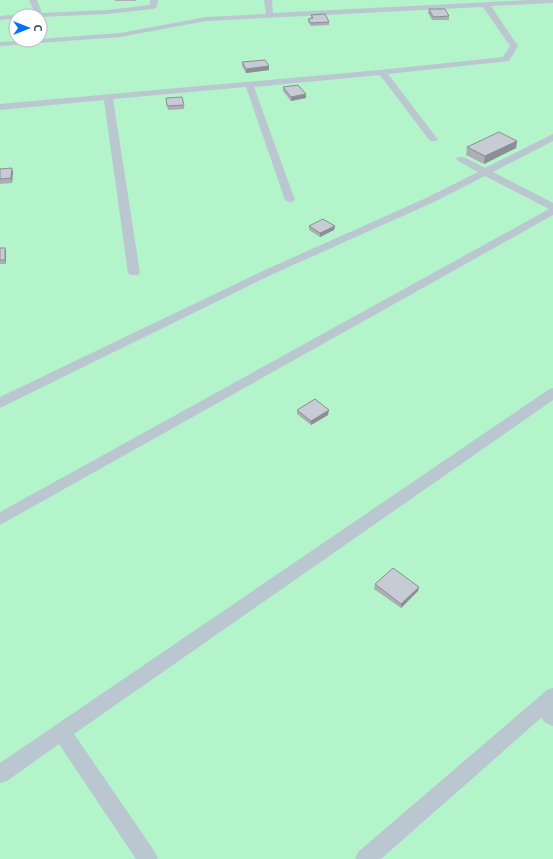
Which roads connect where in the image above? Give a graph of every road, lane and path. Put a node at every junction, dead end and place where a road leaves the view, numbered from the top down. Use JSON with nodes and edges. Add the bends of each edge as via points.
{"nodes":[{"id":1,"x":154,"y":0,"type":"edge"},
{"id":2,"x":268,"y":0,"type":"edge"},
{"id":3,"x":553,"y":1,"type":"edge"},
{"id":4,"x":486,"y":5,"type":"junction"},
{"id":5,"x":48,"y":14,"type":"edge"},
{"id":6,"x":270,"y":16,"type":"junction"},
{"id":7,"x":0,"y":44,"type":"edge"},
{"id":8,"x":383,"y":73,"type":"junction"},
{"id":9,"x":249,"y":84,"type":"junction"},
{"id":10,"x":108,"y":96,"type":"junction"},
{"id":11,"x":0,"y":107,"type":"edge"},
{"id":12,"x":553,"y":137,"type":"edge"},
{"id":13,"x":433,"y":139,"type":"dead end"},
{"id":14,"x":461,"y":159,"type":"dead end"},
{"id":15,"x":486,"y":172,"type":"junction"},
{"id":16,"x":290,"y":200,"type":"dead end"},
{"id":17,"x":553,"y":207,"type":"edge"},
{"id":18,"x":553,"y":211,"type":"edge"},
{"id":19,"x":134,"y":273,"type":"dead end"},
{"id":20,"x":553,"y":393,"type":"edge"},
{"id":21,"x":0,"y":403,"type":"edge"},
{"id":22,"x":0,"y":519,"type":"edge"},
{"id":23,"x":549,"y":707,"type":"edge"},
{"id":24,"x":62,"y":732,"type":"junction"},
{"id":25,"x":0,"y":774,"type":"edge"},
{"id":26,"x":148,"y":859,"type":"edge"},
{"id":27,"x":365,"y":859,"type":"edge"}],
"edges":[{"from":1,"to":5,"type":"lane","via":[[153,7],[107,12]]},
{"from":2,"to":6,"type":"lane"},
{"from":3,"to":4,"type":"lane"},
{"from":4,"to":6,"type":"lane"},
{"from":4,"to":8,"type":"lane","via":[[514,46],[506,59]]},
{"from":6,"to":7,"type":"lane","via":[[206,20],[120,35]]},
{"from":8,"to":9,"type":"lane"},
{"from":8,"to":13,"type":"lane"},
{"from":9,"to":10,"type":"lane"},
{"from":9,"to":16,"type":"lane"},
{"from":10,"to":11,"type":"lane"},
{"from":10,"to":19,"type":"lane"},
{"from":12,"to":15,"type":"lane"},
{"from":14,"to":15,"type":"lane"},
{"from":15,"to":17,"type":"lane"},
{"from":15,"to":21,"type":"lane","via":[[269,272]]},
{"from":18,"to":22,"type":"lane"},
{"from":20,"to":24,"type":"lane"},
{"from":23,"to":27,"type":"lane"},
{"from":24,"to":25,"type":"lane"},
{"from":24,"to":26,"type":"lane"}]}
